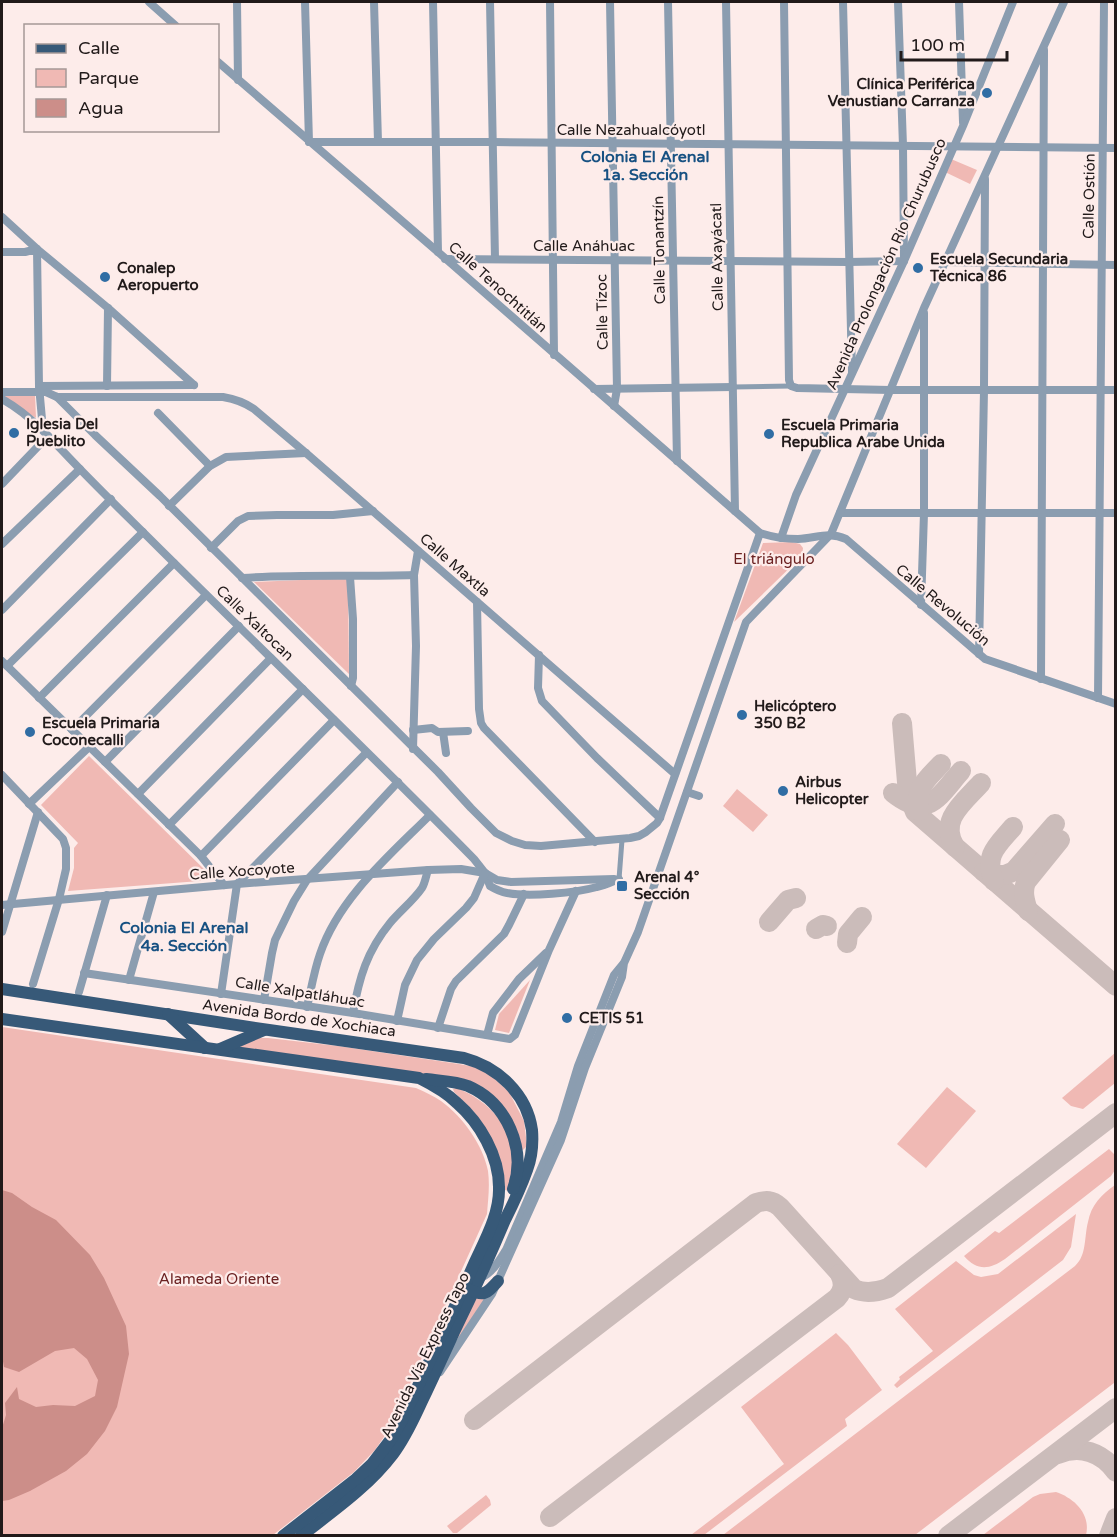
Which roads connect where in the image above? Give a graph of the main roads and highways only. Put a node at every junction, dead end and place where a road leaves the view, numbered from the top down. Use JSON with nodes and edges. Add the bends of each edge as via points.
{"nodes":[{"id":1,"x":2,"y":989,"type":"edge"},
{"id":2,"x":166,"y":1013,"type":"junction"},
{"id":3,"x":2,"y":1018,"type":"edge"},
{"id":4,"x":265,"y":1029,"type":"junction"},
{"id":5,"x":205,"y":1048,"type":"junction"},
{"id":6,"x":220,"y":1049,"type":"junction"},
{"id":7,"x":419,"y":1078,"type":"junction"},
{"id":8,"x":518,"y":1153,"type":"junction"},
{"id":9,"x":531,"y":1154,"type":"junction"},
{"id":10,"x":495,"y":1216,"type":"junction"},
{"id":11,"x":474,"y":1277,"type":"junction"},
{"id":12,"x":498,"y":1281,"type":"road end"},
{"id":13,"x":469,"y":1289,"type":"junction"},
{"id":14,"x":283,"y":1536,"type":"edge"},
{"id":15,"x":301,"y":1536,"type":"edge"}],
"edges":[{"from":1,"to":2,"type":"main road","name":"Avenida Bordo de Xochiaca"},
{"from":2,"to":4,"type":"main road","name":"Avenida Bordo de Xochiaca"},
{"from":2,"to":5,"type":"main road"},
{"from":3,"to":5,"type":"main road"},
{"from":4,"to":6,"type":"main road"},
{"from":4,"to":9,"type":"main road","name":"Avenida Bordo de Xochiaca","via":[[482,1064],[505,1079],[520,1098],[532,1129]]},
{"from":5,"to":6,"type":"main road"},
{"from":6,"to":7,"type":"main road"},
{"from":7,"to":8,"type":"main road","via":[[468,1086],[489,1100],[506,1121]]},
{"from":7,"to":10,"type":"main road","via":[[458,1103],[487,1143],[499,1181]]},
{"from":8,"to":9,"type":"main road"},
{"from":8,"to":10,"type":"main road","via":[[514,1185]]},
{"from":9,"to":11,"type":"main road","name":"Avenida Vía Express Tapo","via":[[500,1247]]},
{"from":10,"to":11,"type":"main road","name":"Avenida Vía Express Tapo"},
{"from":11,"to":13,"type":"main road","name":"Avenida Vía Express Tapo"},
{"from":12,"to":13,"type":"main road","via":[[486,1293]]},
{"from":13,"to":14,"type":"main road","name":"Avenida Vía Express Tapo","via":[[383,1451],[356,1479]]},
{"from":13,"to":15,"type":"main road","name":"Avenida Vía Express Tapo","via":[[429,1388],[407,1433],[386,1464]]}]}
